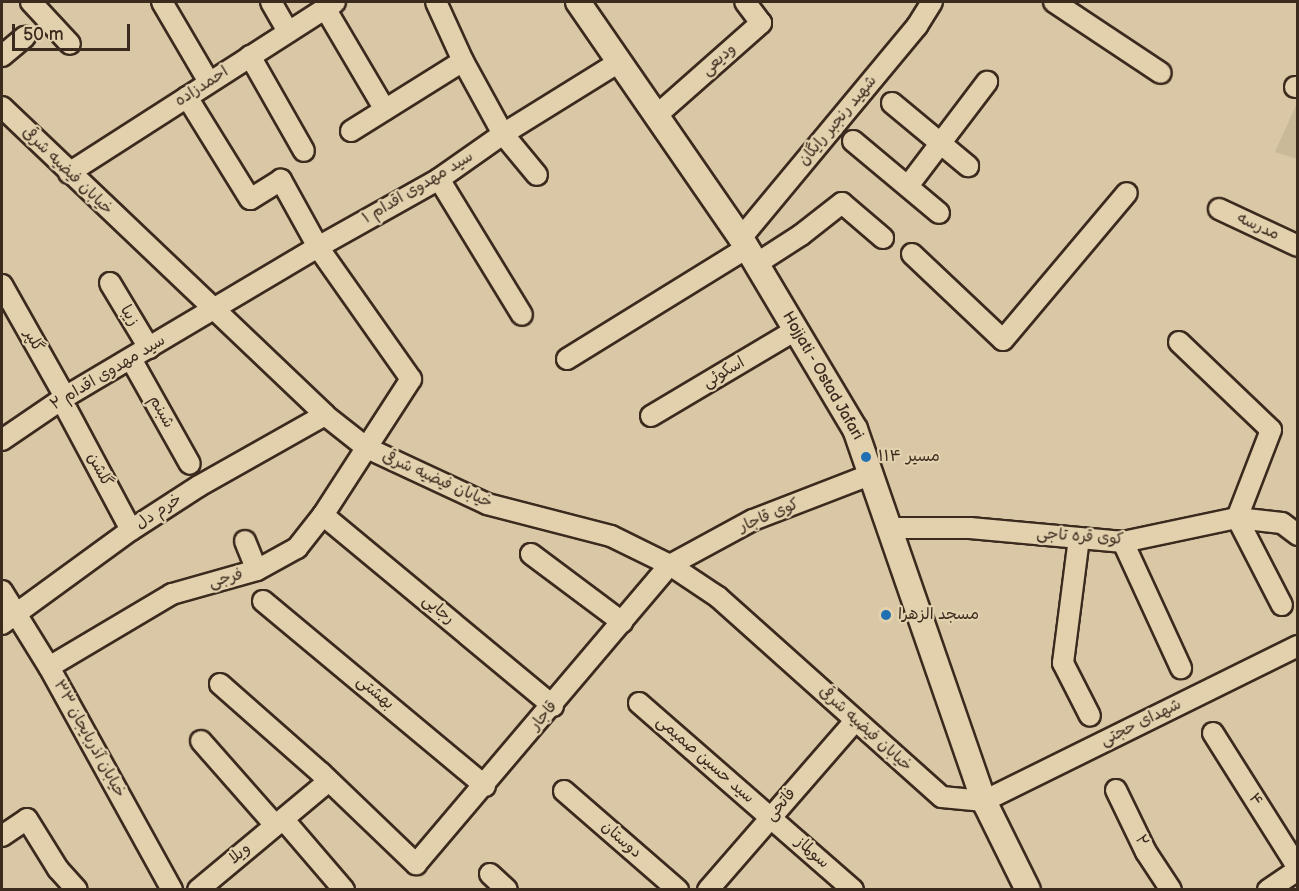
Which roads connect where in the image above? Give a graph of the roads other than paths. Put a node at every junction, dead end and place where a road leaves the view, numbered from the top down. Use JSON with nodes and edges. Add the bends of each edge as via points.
{"nodes":[{"id":1,"x":31,"y":2,"type":"edge"},
{"id":2,"x":162,"y":2,"type":"edge"},
{"id":3,"x":271,"y":2,"type":"edge"},
{"id":4,"x":436,"y":2,"type":"edge"},
{"id":5,"x":578,"y":2,"type":"edge"},
{"id":6,"x":745,"y":2,"type":"edge"},
{"id":7,"x":932,"y":2,"type":"edge"},
{"id":8,"x":1054,"y":2,"type":"edge"},
{"id":9,"x":330,"y":5,"type":"edge"},
{"id":10,"x":288,"y":32,"type":"junction"},
{"id":11,"x":25,"y":37,"type":"dead end"},
{"id":12,"x":70,"y":44,"type":"dead end"},
{"id":13,"x":2,"y":56,"type":"edge"},
{"id":14,"x":250,"y":56,"type":"junction"},
{"id":15,"x":464,"y":61,"type":"junction"},
{"id":16,"x":619,"y":62,"type":"junction"},
{"id":17,"x":1161,"y":73,"type":"dead end"},
{"id":18,"x":209,"y":82,"type":"junction"},
{"id":19,"x":987,"y":82,"type":"dead end"},
{"id":20,"x":187,"y":97,"type":"junction"},
{"id":21,"x":892,"y":104,"type":"dead end"},
{"id":22,"x":2,"y":107,"type":"edge"},
{"id":23,"x":385,"y":110,"type":"junction"},
{"id":24,"x":657,"y":115,"type":"junction"},
{"id":25,"x":351,"y":131,"type":"dead end"},
{"id":26,"x":503,"y":134,"type":"junction"},
{"id":27,"x":853,"y":141,"type":"dead end"},
{"id":28,"x":940,"y":144,"type":"junction"},
{"id":29,"x":304,"y":151,"type":"dead end"},
{"id":30,"x":968,"y":166,"type":"dead end"},
{"id":31,"x":69,"y":173,"type":"junction"},
{"id":32,"x":537,"y":175,"type":"dead end"},
{"id":33,"x":439,"y":179,"type":"junction"},
{"id":34,"x":908,"y":186,"type":"junction"},
{"id":35,"x":1127,"y":193,"type":"dead end"},
{"id":36,"x":1219,"y":209,"type":"dead end"},
{"id":37,"x":939,"y":213,"type":"dead end"},
{"id":38,"x":883,"y":238,"type":"dead end"},
{"id":39,"x":1298,"y":246,"type":"edge"},
{"id":40,"x":318,"y":247,"type":"junction"},
{"id":41,"x":748,"y":250,"type":"junction"},
{"id":42,"x":912,"y":254,"type":"dead end"},
{"id":43,"x":110,"y":283,"type":"dead end"},
{"id":44,"x":2,"y":285,"type":"edge"},
{"id":45,"x":215,"y":309,"type":"junction"},
{"id":46,"x":522,"y":315,"type":"dead end"},
{"id":47,"x":796,"y":330,"type":"junction"},
{"id":48,"x":1179,"y":342,"type":"dead end"},
{"id":49,"x":149,"y":348,"type":"junction"},
{"id":50,"x":567,"y":358,"type":"dead end"},
{"id":51,"x":131,"y":359,"type":"junction"},
{"id":52,"x":66,"y":404,"type":"junction"},
{"id":53,"x":326,"y":415,"type":"junction"},
{"id":54,"x":651,"y":416,"type":"dead end"},
{"id":55,"x":2,"y":440,"type":"edge"},
{"id":56,"x":367,"y":448,"type":"junction"},
{"id":57,"x":190,"y":464,"type":"dead end"},
{"id":58,"x":872,"y":474,"type":"junction"},
{"id":59,"x":323,"y":515,"type":"junction"},
{"id":60,"x":1237,"y":518,"type":"junction"},
{"id":61,"x":891,"y":528,"type":"junction"},
{"id":62,"x":130,"y":530,"type":"junction"},
{"id":63,"x":1298,"y":535,"type":"edge"},
{"id":64,"x":1079,"y":538,"type":"junction"},
{"id":65,"x":245,"y":541,"type":"dead end"},
{"id":66,"x":1123,"y":542,"type":"junction"},
{"id":67,"x":531,"y":554,"type":"dead end"},
{"id":68,"x":670,"y":565,"type":"junction"},
{"id":69,"x":257,"y":570,"type":"junction"},
{"id":70,"x":2,"y":591,"type":"edge"},
{"id":71,"x":263,"y":601,"type":"dead end"},
{"id":72,"x":1282,"y":605,"type":"dead end"},
{"id":73,"x":9,"y":619,"type":"edge"},
{"id":74,"x":622,"y":622,"type":"junction"},
{"id":75,"x":1298,"y":646,"type":"edge"},
{"id":76,"x":49,"y":667,"type":"junction"},
{"id":77,"x":1180,"y":669,"type":"dead end"},
{"id":78,"x":220,"y":684,"type":"dead end"},
{"id":79,"x":639,"y":703,"type":"dead end"},
{"id":80,"x":553,"y":706,"type":"junction"},
{"id":81,"x":1090,"y":716,"type":"dead end"},
{"id":82,"x":855,"y":721,"type":"junction"},
{"id":83,"x":1213,"y":733,"type":"dead end"},
{"id":84,"x":201,"y":741,"type":"dead end"},
{"id":85,"x":329,"y":781,"type":"junction"},
{"id":86,"x":485,"y":786,"type":"junction"},
{"id":87,"x":1116,"y":790,"type":"dead end"},
{"id":88,"x":564,"y":791,"type":"dead end"},
{"id":89,"x":984,"y":801,"type":"junction"},
{"id":90,"x":770,"y":817,"type":"junction"},
{"id":91,"x":279,"y":823,"type":"junction"},
{"id":92,"x":2,"y":836,"type":"edge"},
{"id":93,"x":1298,"y":869,"type":"edge"},
{"id":94,"x":490,"y":874,"type":"dead end"},
{"id":95,"x":170,"y":888,"type":"edge"},
{"id":96,"x":77,"y":890,"type":"edge"},
{"id":97,"x":198,"y":890,"type":"edge"},
{"id":98,"x":345,"y":890,"type":"edge"},
{"id":99,"x":507,"y":890,"type":"edge"},
{"id":100,"x":678,"y":890,"type":"edge"},
{"id":101,"x":708,"y":890,"type":"edge"},
{"id":102,"x":853,"y":890,"type":"edge"},
{"id":103,"x":1028,"y":890,"type":"edge"},
{"id":104,"x":1171,"y":890,"type":"edge"},
{"id":105,"x":1268,"y":890,"type":"edge"}],
"edges":[{"from":1,"to":12,"type":"street"},
{"from":2,"to":18,"type":"street"},
{"from":3,"to":10,"type":"street"},
{"from":4,"to":15,"type":"street"},
{"from":5,"to":16,"type":"main road","name":"Hojjati - Ostad Jafari"},
{"from":6,"to":24,"type":"street","name":"ودیعی","via":[[760,23]]},
{"from":7,"to":41,"type":"street","name":"شهید رنجبر رایگان"},
{"from":8,"to":17,"type":"street"},
{"from":9,"to":10,"type":"street","name":"احمدزاده"},
{"from":9,"to":23,"type":"street"},
{"from":10,"to":14,"type":"street","name":"احمدزاده"},
{"from":11,"to":13,"type":"street"},
{"from":14,"to":18,"type":"street","name":"احمدزاده"},
{"from":14,"to":29,"type":"street"},
{"from":15,"to":23,"type":"street"},
{"from":15,"to":26,"type":"street"},
{"from":16,"to":24,"type":"main road","name":"Hojjati - Ostad Jafari"},
{"from":16,"to":26,"type":"street","name":"سید مهدوی اقدام ۱"},
{"from":18,"to":20,"type":"street","name":"احمدزاده"},
{"from":19,"to":28,"type":"street"},
{"from":20,"to":31,"type":"street","name":"احمدزاده"},
{"from":20,"to":40,"type":"street","via":[[250,199],[281,180]]},
{"from":21,"to":28,"type":"street"},
{"from":22,"to":31,"type":"street","name":"خیابان فیضیه شرقی"},
{"from":23,"to":25,"type":"street"},
{"from":24,"to":41,"type":"main road","name":"Hojjati - Ostad Jafari"},
{"from":26,"to":32,"type":"street"},
{"from":26,"to":33,"type":"street","name":"سید مهدوی اقدام ۱"},
{"from":27,"to":34,"type":"street"},
{"from":28,"to":30,"type":"street"},
{"from":28,"to":34,"type":"street"},
{"from":31,"to":45,"type":"street","name":"خیابان فیضیه شرقی"},
{"from":33,"to":40,"type":"street","name":"سید مهدوی اقدام ۱"},
{"from":33,"to":46,"type":"street"},
{"from":34,"to":37,"type":"street"},
{"from":35,"to":42,"type":"street","via":[[1003,340]]},
{"from":36,"to":39,"type":"street","name":"مدرسه"},
{"from":38,"to":41,"type":"street","via":[[842,203],[801,235]]},
{"from":40,"to":45,"type":"street","name":"سید مهدوی اقدام ۱"},
{"from":40,"to":56,"type":"street","name":"فرجی","via":[[411,379]]},
{"from":41,"to":47,"type":"main road","name":"Hojjati - Ostad Jafari"},
{"from":41,"to":50,"type":"street"},
{"from":43,"to":49,"type":"street","name":"زیبا"},
{"from":44,"to":52,"type":"street","name":"گلپر"},
{"from":45,"to":49,"type":"street","name":"سید مهدوی اقدام ۲"},
{"from":45,"to":53,"type":"street","name":"خیابان فیضیه شرقی"},
{"from":47,"to":54,"type":"street","name":"اسکوئی"},
{"from":47,"to":58,"type":"main road","name":"Hojjati - Ostad Jafari","via":[[855,429]]},
{"from":48,"to":60,"type":"street","via":[[1271,430]]},
{"from":49,"to":51,"type":"street","name":"سید مهدوی اقدام ۲"},
{"from":51,"to":52,"type":"street","name":"سید مهدوی اقدام ۲"},
{"from":51,"to":57,"type":"street","name":"شبنم"},
{"from":52,"to":55,"type":"street","name":"سید مهدوی اقدام ۲"},
{"from":52,"to":62,"type":"street","name":"گلشن"},
{"from":53,"to":56,"type":"street","name":"خیابان فیضیه شرقی"},
{"from":53,"to":62,"type":"street","name":"خرم دل","via":[[199,486]]},
{"from":56,"to":59,"type":"street","name":"فرجی"},
{"from":56,"to":68,"type":"street","name":"خیابان فیضیه شرقی","via":[[487,504],[611,536]]},
{"from":58,"to":61,"type":"main road","name":"Hojjati - Ostad Jafari"},
{"from":58,"to":68,"type":"street","name":"کوی قاجار","via":[[753,520]]},
{"from":59,"to":69,"type":"street","name":"فرجی","via":[[297,548]]},
{"from":59,"to":80,"type":"street","name":"رجایی"},
{"from":60,"to":63,"type":"street","name":"کوی قره تاجی","via":[[1282,523]]},
{"from":60,"to":66,"type":"street","name":"کوی قره تاجی"},
{"from":60,"to":72,"type":"street"},
{"from":61,"to":64,"type":"street","name":"کوی قره تاجی","via":[[970,528]]},
{"from":61,"to":89,"type":"main road","name":"Hojjati - Ostad Jafari"},
{"from":62,"to":73,"type":"street","name":"خرم دل"},
{"from":64,"to":66,"type":"street","name":"کوی قره تاجی"},
{"from":64,"to":81,"type":"street","via":[[1063,663]]},
{"from":65,"to":69,"type":"street"},
{"from":66,"to":77,"type":"street"},
{"from":67,"to":74,"type":"street"},
{"from":68,"to":74,"type":"street","name":"قاجار"},
{"from":68,"to":82,"type":"street","name":"خیابان فیضیه شرقی","via":[[718,597]]},
{"from":69,"to":76,"type":"street","name":"فرجی","via":[[172,594]]},
{"from":70,"to":73,"type":"street","name":"خیابان آذربایجان ۳۳"},
{"from":71,"to":86,"type":"street","name":"بهشتی"},
{"from":73,"to":76,"type":"street","name":"خیابان آذربایجان ۳۳"},
{"from":74,"to":80,"type":"street","name":"قاجار"},
{"from":75,"to":89,"type":"street","name":"شهدای حجتی"},
{"from":76,"to":95,"type":"street","name":"خیابان آذربایجان ۳۳"},
{"from":78,"to":85,"type":"street"},
{"from":79,"to":90,"type":"street","name":"سید حسین صمیمی"},
{"from":80,"to":86,"type":"street","name":"قاجار"},
{"from":82,"to":89,"type":"street","name":"خیابان فیضیه شرقی","via":[[942,797]]},
{"from":82,"to":90,"type":"street","name":"فاتحی"},
{"from":83,"to":93,"type":"street","name":"۴"},
{"from":84,"to":91,"type":"street"},
{"from":85,"to":86,"type":"street","name":"قاجار","via":[[416,864]]},
{"from":85,"to":91,"type":"street","name":"ویلا"},
{"from":87,"to":104,"type":"street","name":"۲","via":[[1146,852]]},
{"from":88,"to":100,"type":"street","name":"دوستان"},
{"from":89,"to":103,"type":"main road","name":"Hojjati - Ostad Jafari"},
{"from":90,"to":101,"type":"street","name":"فاتحی"},
{"from":90,"to":102,"type":"street","name":"سولماز"},
{"from":91,"to":97,"type":"street","name":"ویلا"},
{"from":91,"to":98,"type":"street"},
{"from":92,"to":96,"type":"street","via":[[27,819],[58,869]]},
{"from":93,"to":105,"type":"street"},
{"from":94,"to":99,"type":"street"}]}
